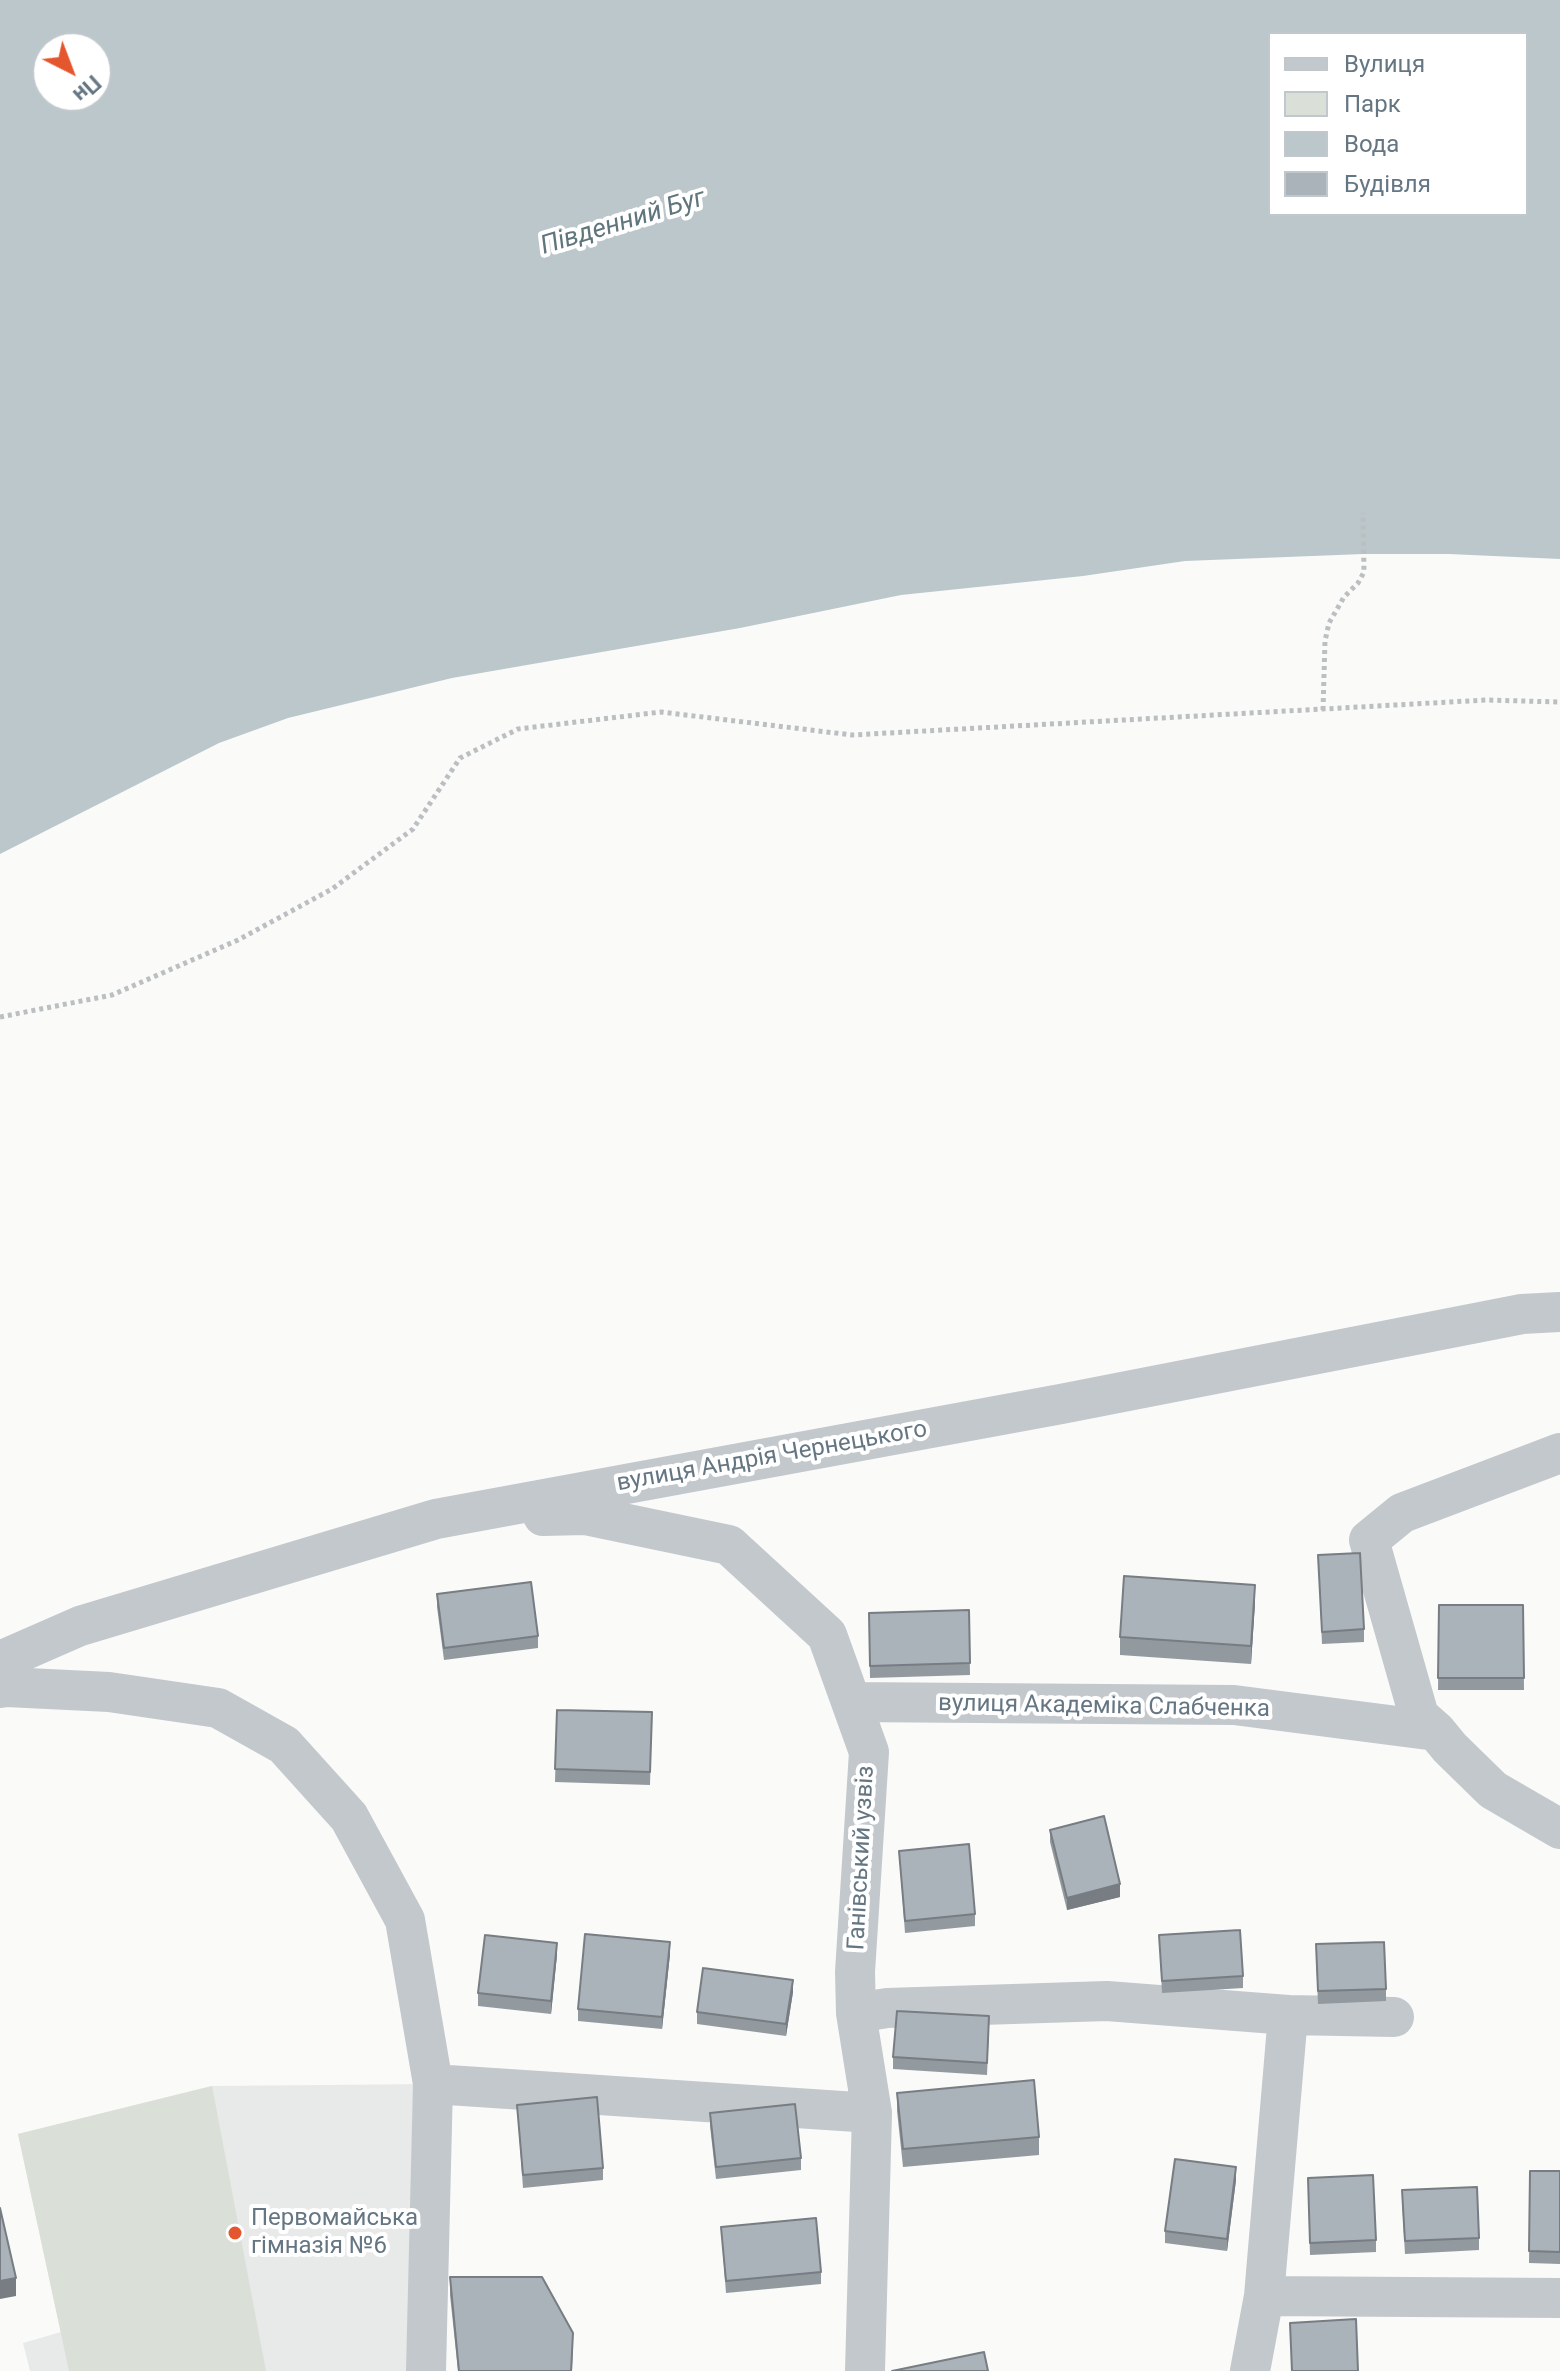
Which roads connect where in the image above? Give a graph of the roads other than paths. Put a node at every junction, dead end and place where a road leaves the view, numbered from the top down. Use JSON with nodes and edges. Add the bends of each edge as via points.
{"nodes":[{"id":1,"x":1560,"y":1312,"type":"edge"},
{"id":2,"x":1560,"y":1453,"type":"edge"},
{"id":3,"x":436,"y":1519,"type":"junction"},
{"id":4,"x":0,"y":1661,"type":"edge"},
{"id":5,"x":0,"y":1688,"type":"edge"},
{"id":6,"x":851,"y":1702,"type":"junction"},
{"id":7,"x":1436,"y":1731,"type":"junction"},
{"id":8,"x":1560,"y":1829,"type":"edge"},
{"id":9,"x":856,"y":2013,"type":"junction"},
{"id":10,"x":1288,"y":2015,"type":"junction"},
{"id":11,"x":1394,"y":2017,"type":"dead end"},
{"id":12,"x":433,"y":2084,"type":"junction"},
{"id":13,"x":872,"y":2113,"type":"junction"},
{"id":14,"x":1264,"y":2296,"type":"junction"},
{"id":15,"x":1560,"y":2298,"type":"edge"},
{"id":16,"x":426,"y":2371,"type":"edge"},
{"id":17,"x":865,"y":2371,"type":"edge"},
{"id":18,"x":1250,"y":2371,"type":"edge"}],
"edges":[{"from":1,"to":3,"type":"street","name":"вулиця Андрія Чернецького","via":[[1522,1314]]},
{"from":2,"to":7,"type":"street","via":[[1402,1513],[1369,1540],[1419,1716]]},
{"from":3,"to":4,"type":"street","name":"вулиця Андрія Чернецького","via":[[80,1626]]},
{"from":3,"to":6,"type":"street","name":"Ганівський узвіз","via":[[585,1515],[729,1545],[827,1635]]},
{"from":5,"to":12,"type":"street","via":[[109,1692],[218,1708],[284,1745],[349,1817],[405,1920]]},
{"from":6,"to":7,"type":"street","name":"вулиця Академіка Слабченка","via":[[1234,1705]]},
{"from":6,"to":9,"type":"street","name":"Ганівський узвіз","via":[[869,1752]]},
{"from":7,"to":8,"type":"street","via":[[1493,1790]]},
{"from":9,"to":10,"type":"street","via":[[1107,2001]]},
{"from":9,"to":13,"type":"street","name":"Ганівський узвіз"},
{"from":10,"to":11,"type":"street"},
{"from":10,"to":14,"type":"street"},
{"from":12,"to":13,"type":"street"},
{"from":12,"to":16,"type":"street"},
{"from":13,"to":17,"type":"street","name":"Ганівський узвіз"},
{"from":14,"to":15,"type":"street"},
{"from":14,"to":18,"type":"street"}]}
